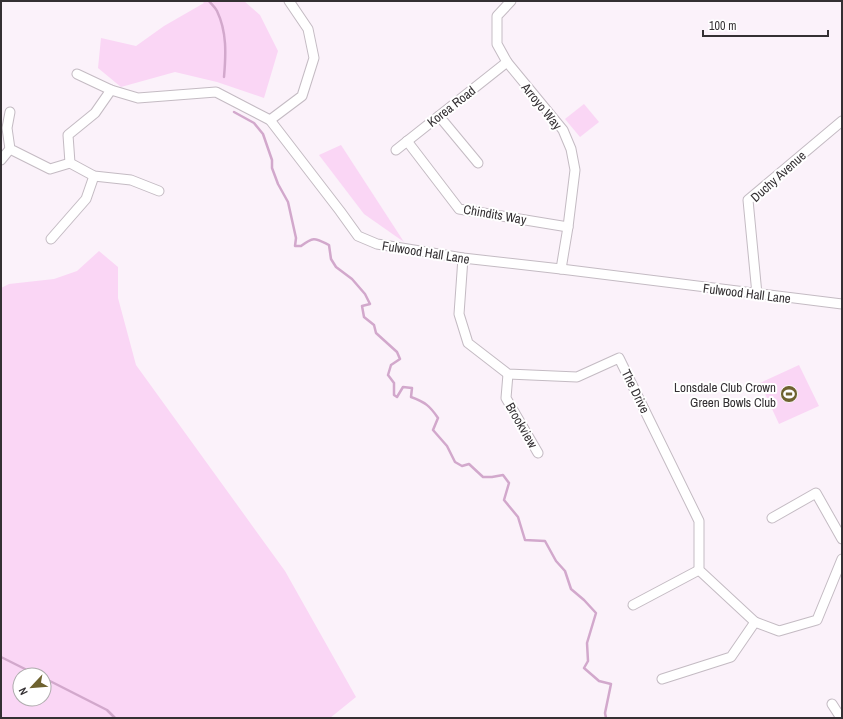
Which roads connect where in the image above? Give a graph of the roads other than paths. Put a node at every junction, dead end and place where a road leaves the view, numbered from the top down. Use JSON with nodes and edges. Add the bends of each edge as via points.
{"nodes":[{"id":1,"x":289,"y":1,"type":"edge"},
{"id":2,"x":512,"y":1,"type":"edge"},
{"id":3,"x":507,"y":62,"type":"junction"},
{"id":4,"x":78,"y":74,"type":"dead end"},
{"id":5,"x":111,"y":90,"type":"junction"},
{"id":6,"x":10,"y":112,"type":"dead end"},
{"id":7,"x":439,"y":116,"type":"junction"},
{"id":8,"x":270,"y":120,"type":"junction"},
{"id":9,"x":842,"y":122,"type":"edge"},
{"id":10,"x":407,"y":141,"type":"junction"},
{"id":11,"x":10,"y":149,"type":"junction"},
{"id":12,"x":396,"y":150,"type":"dead end"},
{"id":13,"x":1,"y":160,"type":"edge"},
{"id":14,"x":70,"y":163,"type":"junction"},
{"id":15,"x":478,"y":163,"type":"dead end"},
{"id":16,"x":94,"y":176,"type":"junction"},
{"id":17,"x":159,"y":191,"type":"dead end"},
{"id":18,"x":568,"y":227,"type":"junction"},
{"id":19,"x":52,"y":239,"type":"dead end"},
{"id":20,"x":463,"y":258,"type":"junction"},
{"id":21,"x":560,"y":269,"type":"junction"},
{"id":22,"x":757,"y":294,"type":"junction"},
{"id":23,"x":842,"y":304,"type":"edge"},
{"id":24,"x":508,"y":374,"type":"junction"},
{"id":25,"x":538,"y":453,"type":"dead end"},
{"id":26,"x":772,"y":518,"type":"dead end"},
{"id":27,"x":842,"y":539,"type":"edge"},
{"id":28,"x":842,"y":559,"type":"edge"},
{"id":29,"x":699,"y":570,"type":"junction"},
{"id":30,"x":633,"y":605,"type":"dead end"},
{"id":31,"x":755,"y":622,"type":"junction"},
{"id":32,"x":662,"y":679,"type":"dead end"},
{"id":33,"x":832,"y":704,"type":"dead end"},
{"id":34,"x":841,"y":718,"type":"edge"}],
"edges":[{"from":1,"to":8,"type":"street","via":[[308,29],[314,58],[302,96]]},
{"from":2,"to":3,"type":"street","name":"Arroyo Way","via":[[497,16],[497,44]]},
{"from":3,"to":7,"type":"street","name":"Korea Road"},
{"from":3,"to":18,"type":"street","name":"Arroyo Way","via":[[563,130],[571,149],[575,170]]},
{"from":4,"to":5,"type":"street","name":"Fulwood Hall Lane"},
{"from":5,"to":8,"type":"street","name":"Fulwood Hall Lane","via":[[138,98],[216,92]]},
{"from":5,"to":14,"type":"street","via":[[95,113],[68,135]]},
{"from":6,"to":11,"type":"street","via":[[7,128]]},
{"from":7,"to":10,"type":"street","name":"Korea Road"},
{"from":7,"to":15,"type":"street"},
{"from":8,"to":20,"type":"street","name":"Fulwood Hall Lane","via":[[358,236],[377,244]]},
{"from":9,"to":22,"type":"street","name":"Duchy Avenue","via":[[748,200]]},
{"from":10,"to":12,"type":"street","name":"Korea Road"},
{"from":10,"to":18,"type":"street","name":"Chindits Way","via":[[458,209]]},
{"from":11,"to":13,"type":"street"},
{"from":11,"to":14,"type":"street","via":[[50,169]]},
{"from":14,"to":16,"type":"street"},
{"from":16,"to":17,"type":"street","via":[[131,180]]},
{"from":16,"to":19,"type":"street","via":[[86,199]]},
{"from":18,"to":21,"type":"street","name":"Arroyo Way"},
{"from":20,"to":21,"type":"street","name":"Fulwood Hall Lane"},
{"from":20,"to":24,"type":"street","via":[[459,314],[468,344]]},
{"from":21,"to":22,"type":"street","name":"Fulwood Hall Lane"},
{"from":22,"to":23,"type":"street","name":"Fulwood Hall Lane"},
{"from":24,"to":25,"type":"street","name":"Brookview","via":[[506,398]]},
{"from":24,"to":29,"type":"street","name":"The Drive","via":[[577,377],[619,358],[699,521]]},
{"from":26,"to":27,"type":"street","via":[[816,493]]},
{"from":28,"to":31,"type":"street","via":[[817,620],[779,630]]},
{"from":29,"to":30,"type":"street"},
{"from":29,"to":31,"type":"street"},
{"from":31,"to":32,"type":"street","via":[[732,657]]},
{"from":33,"to":34,"type":"street"}]}
